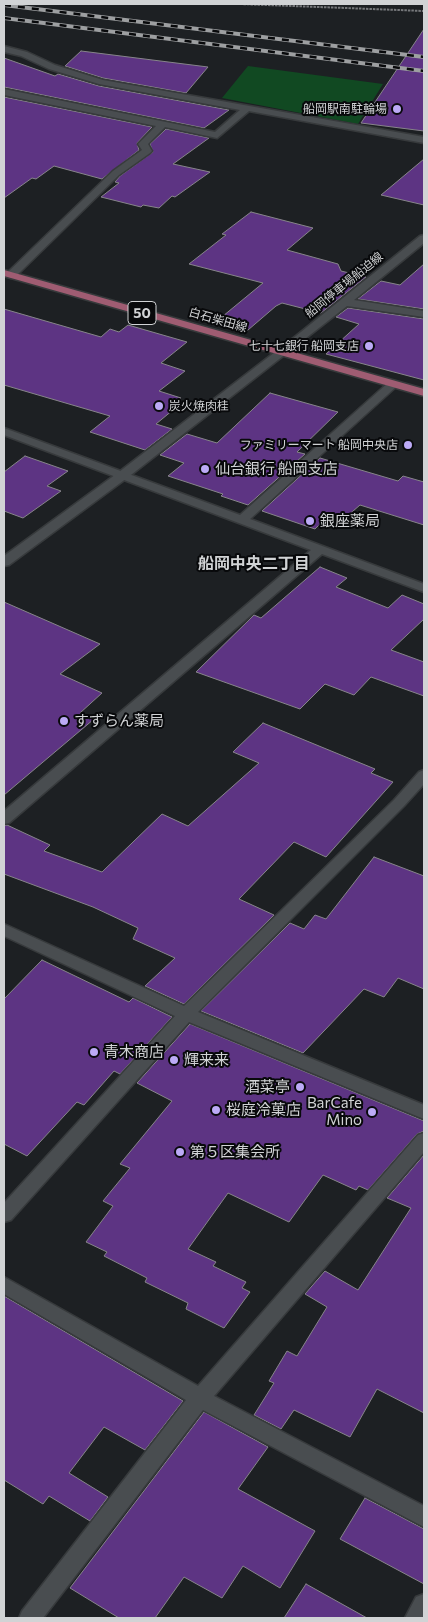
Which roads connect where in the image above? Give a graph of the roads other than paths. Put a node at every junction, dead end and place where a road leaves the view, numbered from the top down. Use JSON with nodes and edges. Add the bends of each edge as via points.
{"nodes":[{"id":1,"x":4,"y":49,"type":"edge"},
{"id":2,"x":6,"y":95,"type":"edge"},
{"id":3,"x":247,"y":108,"type":"junction"},
{"id":4,"x":163,"y":124,"type":"junction"},
{"id":5,"x":424,"y":140,"type":"edge"},
{"id":6,"x":424,"y":238,"type":"edge"},
{"id":7,"x":7,"y":274,"type":"edge"},
{"id":8,"x":345,"y":302,"type":"junction"},
{"id":9,"x":424,"y":314,"type":"edge"},
{"id":10,"x":281,"y":353,"type":"junction"},
{"id":11,"x":393,"y":384,"type":"junction"},
{"id":12,"x":424,"y":393,"type":"edge"},
{"id":13,"x":4,"y":431,"type":"edge"},
{"id":14,"x":123,"y":475,"type":"junction"},
{"id":15,"x":241,"y":520,"type":"junction"},
{"id":16,"x":320,"y":549,"type":"junction"},
{"id":17,"x":4,"y":562,"type":"edge"},
{"id":18,"x":424,"y":588,"type":"edge"},
{"id":19,"x":424,"y":774,"type":"edge"},
{"id":20,"x":4,"y":819,"type":"edge"},
{"id":21,"x":4,"y":930,"type":"edge"},
{"id":22,"x":186,"y":1014,"type":"junction"},
{"id":23,"x":424,"y":1112,"type":"edge"},
{"id":24,"x":424,"y":1140,"type":"edge"},
{"id":25,"x":4,"y":1215,"type":"edge"},
{"id":26,"x":4,"y":1285,"type":"edge"},
{"id":27,"x":200,"y":1398,"type":"junction"},
{"id":28,"x":424,"y":1517,"type":"edge"},
{"id":29,"x":424,"y":1604,"type":"edge"},
{"id":30,"x":30,"y":1618,"type":"edge"},
{"id":31,"x":416,"y":1618,"type":"edge"}],
"edges":[{"from":1,"to":3,"type":"street","via":[[82,77]]},
{"from":2,"to":4,"type":"street"},
{"from":3,"to":4,"type":"street","via":[[216,135]]},
{"from":3,"to":5,"type":"street"},
{"from":4,"to":7,"type":"street","via":[[143,144],[147,151],[116,172]]},
{"from":6,"to":8,"type":"street","name":"船岡停車場船迫線"},
{"from":7,"to":10,"type":"main road","name":"白石柴田線","number":"50"},
{"from":8,"to":9,"type":"street"},
{"from":8,"to":10,"type":"street","name":"船岡停車場船迫線"},
{"from":10,"to":11,"type":"main road","name":"白石柴田線","number":"50"},
{"from":10,"to":14,"type":"street","name":"船岡停車場船迫線"},
{"from":11,"to":12,"type":"main road","name":"白石柴田線","number":"50"},
{"from":11,"to":15,"type":"street"},
{"from":13,"to":14,"type":"street"},
{"from":14,"to":15,"type":"street"},
{"from":14,"to":17,"type":"street","name":"船岡停車場船迫線"},
{"from":15,"to":16,"type":"street"},
{"from":16,"to":18,"type":"street"},
{"from":16,"to":20,"type":"street"},
{"from":19,"to":22,"type":"street"},
{"from":21,"to":22,"type":"street"},
{"from":22,"to":23,"type":"street"},
{"from":22,"to":25,"type":"street"},
{"from":24,"to":27,"type":"street"},
{"from":26,"to":27,"type":"street"},
{"from":27,"to":28,"type":"street"},
{"from":27,"to":30,"type":"street"},
{"from":29,"to":31,"type":"street"}]}
